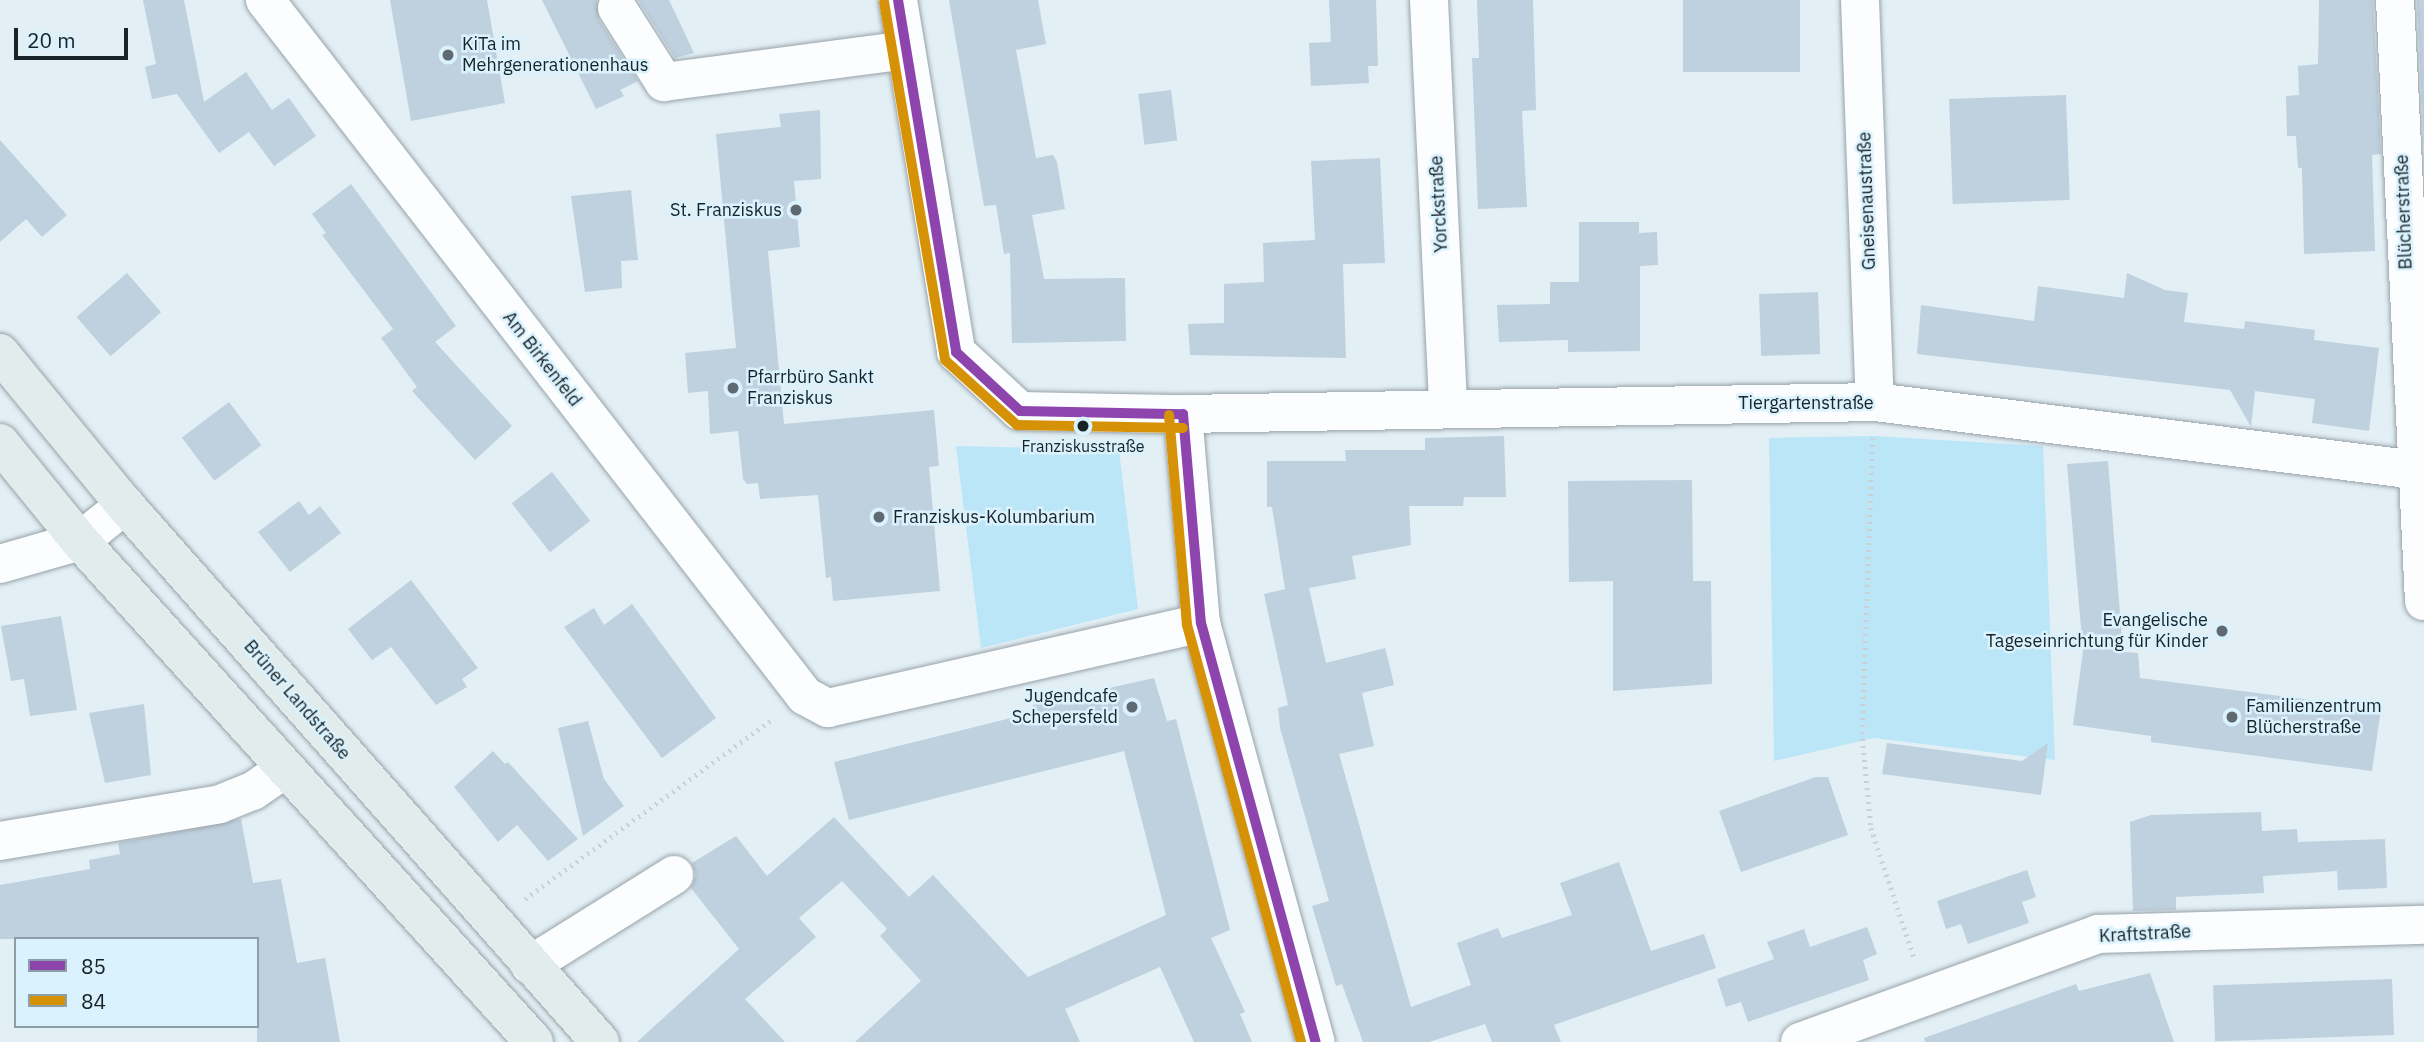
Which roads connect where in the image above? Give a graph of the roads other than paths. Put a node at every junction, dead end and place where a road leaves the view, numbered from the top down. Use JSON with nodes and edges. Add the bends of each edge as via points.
{"nodes":[{"id":1,"x":265,"y":0,"type":"edge"},
{"id":2,"x":898,"y":0,"type":"edge"},
{"id":3,"x":1429,"y":0,"type":"edge"},
{"id":4,"x":1860,"y":0,"type":"edge"},
{"id":5,"x":2395,"y":0,"type":"edge"},
{"id":6,"x":617,"y":8,"type":"dead end"},
{"id":7,"x":906,"y":50,"type":"junction"},
{"id":8,"x":2411,"y":74,"type":"edge"},
{"id":9,"x":0,"y":354,"type":"edge"},
{"id":10,"x":1875,"y":402,"type":"junction"},
{"id":11,"x":1448,"y":407,"type":"junction"},
{"id":12,"x":1183,"y":414,"type":"junction"},
{"id":13,"x":0,"y":443,"type":"edge"},
{"id":14,"x":2420,"y":470,"type":"edge"},
{"id":15,"x":125,"y":505,"type":"junction"},
{"id":16,"x":80,"y":541,"type":"junction"},
{"id":17,"x":0,"y":564,"type":"edge"},
{"id":18,"x":2424,"y":601,"type":"edge"},
{"id":19,"x":1201,"y":623,"type":"junction"},
{"id":20,"x":286,"y":768,"type":"junction"},
{"id":21,"x":0,"y":841,"type":"edge"},
{"id":22,"x":674,"y":875,"type":"dead end"},
{"id":23,"x":2424,"y":925,"type":"edge"},
{"id":24,"x":530,"y":965,"type":"junction"},
{"id":25,"x":534,"y":1042,"type":"edge"},
{"id":26,"x":600,"y":1042,"type":"edge"},
{"id":27,"x":1316,"y":1042,"type":"edge"},
{"id":28,"x":1800,"y":1042,"type":"edge"}],
"edges":[{"from":1,"to":19,"type":"street","name":"Am Birkenfeld","via":[[817,702]]},
{"from":2,"to":7,"type":"street"},
{"from":3,"to":11,"type":"street","name":"Yorckstraße"},
{"from":4,"to":10,"type":"street","name":"Gneisenaustraße"},
{"from":5,"to":8,"type":"street","name":"Blücherstraße"},
{"from":6,"to":7,"type":"street","via":[[664,82]]},
{"from":7,"to":12,"type":"street","via":[[956,352],[1020,411]]},
{"from":8,"to":14,"type":"street","name":"Blücherstraße"},
{"from":9,"to":15,"type":"main road","name":"Brüner Landstraße"},
{"from":10,"to":11,"type":"street","name":"Tiergartenstraße"},
{"from":10,"to":14,"type":"street","name":"Tiergartenstraße"},
{"from":11,"to":12,"type":"street","name":"Tiergartenstraße"},
{"from":12,"to":19,"type":"street"},
{"from":13,"to":16,"type":"main road"},
{"from":14,"to":18,"type":"street","name":"Blücherstraße"},
{"from":15,"to":16,"type":"street"},
{"from":15,"to":24,"type":"main road","name":"Brüner Landstraße"},
{"from":16,"to":17,"type":"street"},
{"from":16,"to":20,"type":"main road"},
{"from":19,"to":27,"type":"street"},
{"from":20,"to":21,"type":"street","via":[[253,791],[220,804]]},
{"from":20,"to":25,"type":"main road"},
{"from":22,"to":24,"type":"street"},
{"from":23,"to":28,"type":"street","name":"Kraftstraße","via":[[2098,934]]},
{"from":24,"to":26,"type":"main road","name":"Brüner Landstraße"}]}
